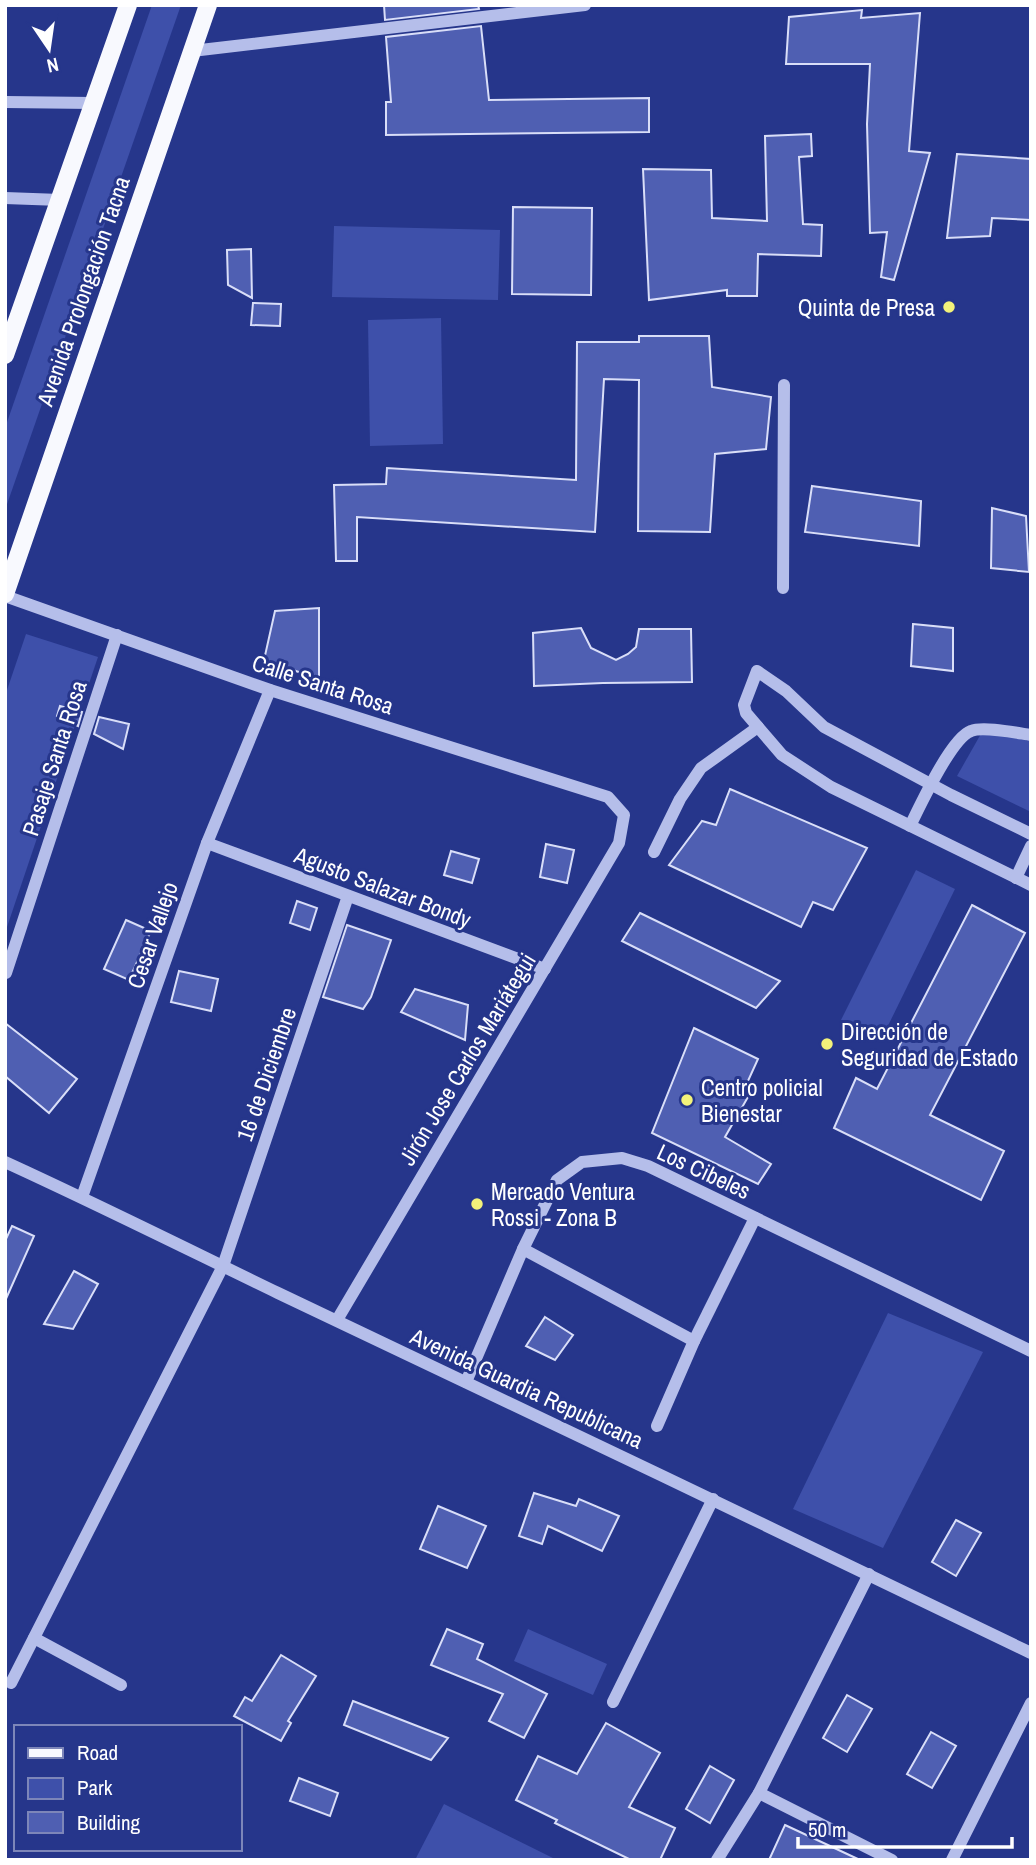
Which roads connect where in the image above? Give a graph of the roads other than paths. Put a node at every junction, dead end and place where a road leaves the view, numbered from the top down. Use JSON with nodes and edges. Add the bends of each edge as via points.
{"nodes":[{"id":1,"x":128,"y":5,"type":"edge"},
{"id":2,"x":208,"y":5,"type":"edge"},
{"id":3,"x":585,"y":5,"type":"edge"},
{"id":4,"x":192,"y":51,"type":"junction"},
{"id":5,"x":5,"y":102,"type":"edge"},
{"id":6,"x":93,"y":103,"type":"junction"},
{"id":7,"x":5,"y":198,"type":"edge"},
{"id":8,"x":60,"y":200,"type":"junction"},
{"id":9,"x":5,"y":355,"type":"edge"},
{"id":10,"x":784,"y":385,"type":"dead end"},
{"id":11,"x":782,"y":588,"type":"dead end"},
{"id":12,"x":5,"y":595,"type":"edge"},
{"id":13,"x":117,"y":635,"type":"junction"},
{"id":14,"x":270,"y":690,"type":"junction"},
{"id":15,"x":758,"y":727,"type":"junction"},
{"id":16,"x":1031,"y":735,"type":"edge"},
{"id":17,"x":932,"y":784,"type":"junction"},
{"id":18,"x":624,"y":815,"type":"joint"},
{"id":19,"x":910,"y":827,"type":"junction"},
{"id":20,"x":1031,"y":834,"type":"edge"},
{"id":21,"x":207,"y":843,"type":"junction"},
{"id":22,"x":1031,"y":846,"type":"edge"},
{"id":23,"x":654,"y":852,"type":"dead end"},
{"id":24,"x":1016,"y":878,"type":"junction"},
{"id":25,"x":1031,"y":885,"type":"edge"},
{"id":26,"x":348,"y":896,"type":"junction"},
{"id":27,"x":545,"y":969,"type":"junction"},
{"id":28,"x":6,"y":973,"type":"edge"},
{"id":29,"x":5,"y":1162,"type":"edge"},
{"id":30,"x":82,"y":1197,"type":"junction"},
{"id":31,"x":755,"y":1218,"type":"junction"},
{"id":32,"x":523,"y":1249,"type":"junction"},
{"id":33,"x":223,"y":1266,"type":"junction"},
{"id":34,"x":337,"y":1320,"type":"junction"},
{"id":35,"x":694,"y":1341,"type":"junction"},
{"id":36,"x":1031,"y":1351,"type":"edge"},
{"id":37,"x":466,"y":1382,"type":"junction"},
{"id":38,"x":657,"y":1426,"type":"dead end"},
{"id":39,"x":713,"y":1499,"type":"junction"},
{"id":40,"x":869,"y":1574,"type":"junction"},
{"id":41,"x":34,"y":1638,"type":"junction"},
{"id":42,"x":1031,"y":1653,"type":"edge"},
{"id":43,"x":11,"y":1683,"type":"dead end"},
{"id":44,"x":121,"y":1685,"type":"dead end"},
{"id":45,"x":613,"y":1702,"type":"dead end"},
{"id":46,"x":1031,"y":1703,"type":"edge"},
{"id":47,"x":759,"y":1793,"type":"junction"},
{"id":48,"x":717,"y":1860,"type":"edge"},
{"id":49,"x":892,"y":1860,"type":"edge"},
{"id":50,"x":952,"y":1860,"type":"edge"}],
"edges":[{"from":1,"to":6,"type":"main road"},
{"from":2,"to":4,"type":"main road","name":"Avenida Prolongación Tacna"},
{"from":3,"to":4,"type":"street"},
{"from":4,"to":12,"type":"main road","name":"Avenida Prolongación Tacna"},
{"from":5,"to":6,"type":"street"},
{"from":6,"to":8,"type":"main road"},
{"from":7,"to":8,"type":"street"},
{"from":8,"to":9,"type":"main road"},
{"from":10,"to":11,"type":"street"},
{"from":12,"to":13,"type":"street","name":"Calle Santa Rosa"},
{"from":13,"to":14,"type":"street","name":"Calle Santa Rosa"},
{"from":13,"to":28,"type":"street","name":"Pasaje Santa Rosa"},
{"from":14,"to":18,"type":"street","name":"Calle Santa Rosa","via":[[608,797]]},
{"from":14,"to":21,"type":"street","name":"Cesar Vallejo"},
{"from":15,"to":17,"type":"street","via":[[744,705],[757,670],[824,727]]},
{"from":15,"to":19,"type":"street","via":[[792,762]]},
{"from":15,"to":23,"type":"street","via":[[693,777]]},
{"from":16,"to":17,"type":"street","via":[[970,731],[956,743]]},
{"from":17,"to":19,"type":"street"},
{"from":17,"to":20,"type":"street"},
{"from":18,"to":27,"type":"street","name":"Jirón Jose Carlos Mariátegui","via":[[619,843]]},
{"from":19,"to":24,"type":"street"},
{"from":21,"to":26,"type":"street","name":"Agusto Salazar Bondy"},
{"from":21,"to":30,"type":"street","name":"Cesar Vallejo"},
{"from":22,"to":24,"type":"street"},
{"from":24,"to":25,"type":"street"},
{"from":26,"to":27,"type":"street","name":"Agusto Salazar Bondy"},
{"from":26,"to":33,"type":"street","name":"16 de Diciembre"},
{"from":27,"to":34,"type":"street","name":"Jirón Jose Carlos Mariátegui"},
{"from":29,"to":30,"type":"street","name":"Avenida Guardia Republicana"},
{"from":30,"to":33,"type":"street","name":"Avenida Guardia Republicana"},
{"from":31,"to":32,"type":"street","name":"Los Cibeles","via":[[648,1166],[622,1158],[582,1161],[557,1180]]},
{"from":31,"to":35,"type":"street"},
{"from":31,"to":36,"type":"street","name":"Los Cibeles"},
{"from":32,"to":35,"type":"street"},
{"from":32,"to":37,"type":"street","name":"Los Cibeles"},
{"from":33,"to":34,"type":"street","name":"Avenida Guardia Republicana"},
{"from":33,"to":41,"type":"street","name":"16 de Diciembre"},
{"from":34,"to":37,"type":"street","name":"Avenida Guardia Republicana"},
{"from":35,"to":38,"type":"street"},
{"from":37,"to":39,"type":"street","name":"Avenida Guardia Republicana"},
{"from":39,"to":40,"type":"street","name":"Avenida Guardia Republicana"},
{"from":39,"to":45,"type":"street"},
{"from":40,"to":42,"type":"street","name":"Avenida Guardia Republicana"},
{"from":40,"to":47,"type":"street"},
{"from":41,"to":43,"type":"street","name":"16 de Diciembre"},
{"from":41,"to":44,"type":"street"},
{"from":46,"to":50,"type":"street"},
{"from":47,"to":48,"type":"street"},
{"from":47,"to":49,"type":"street"}]}
